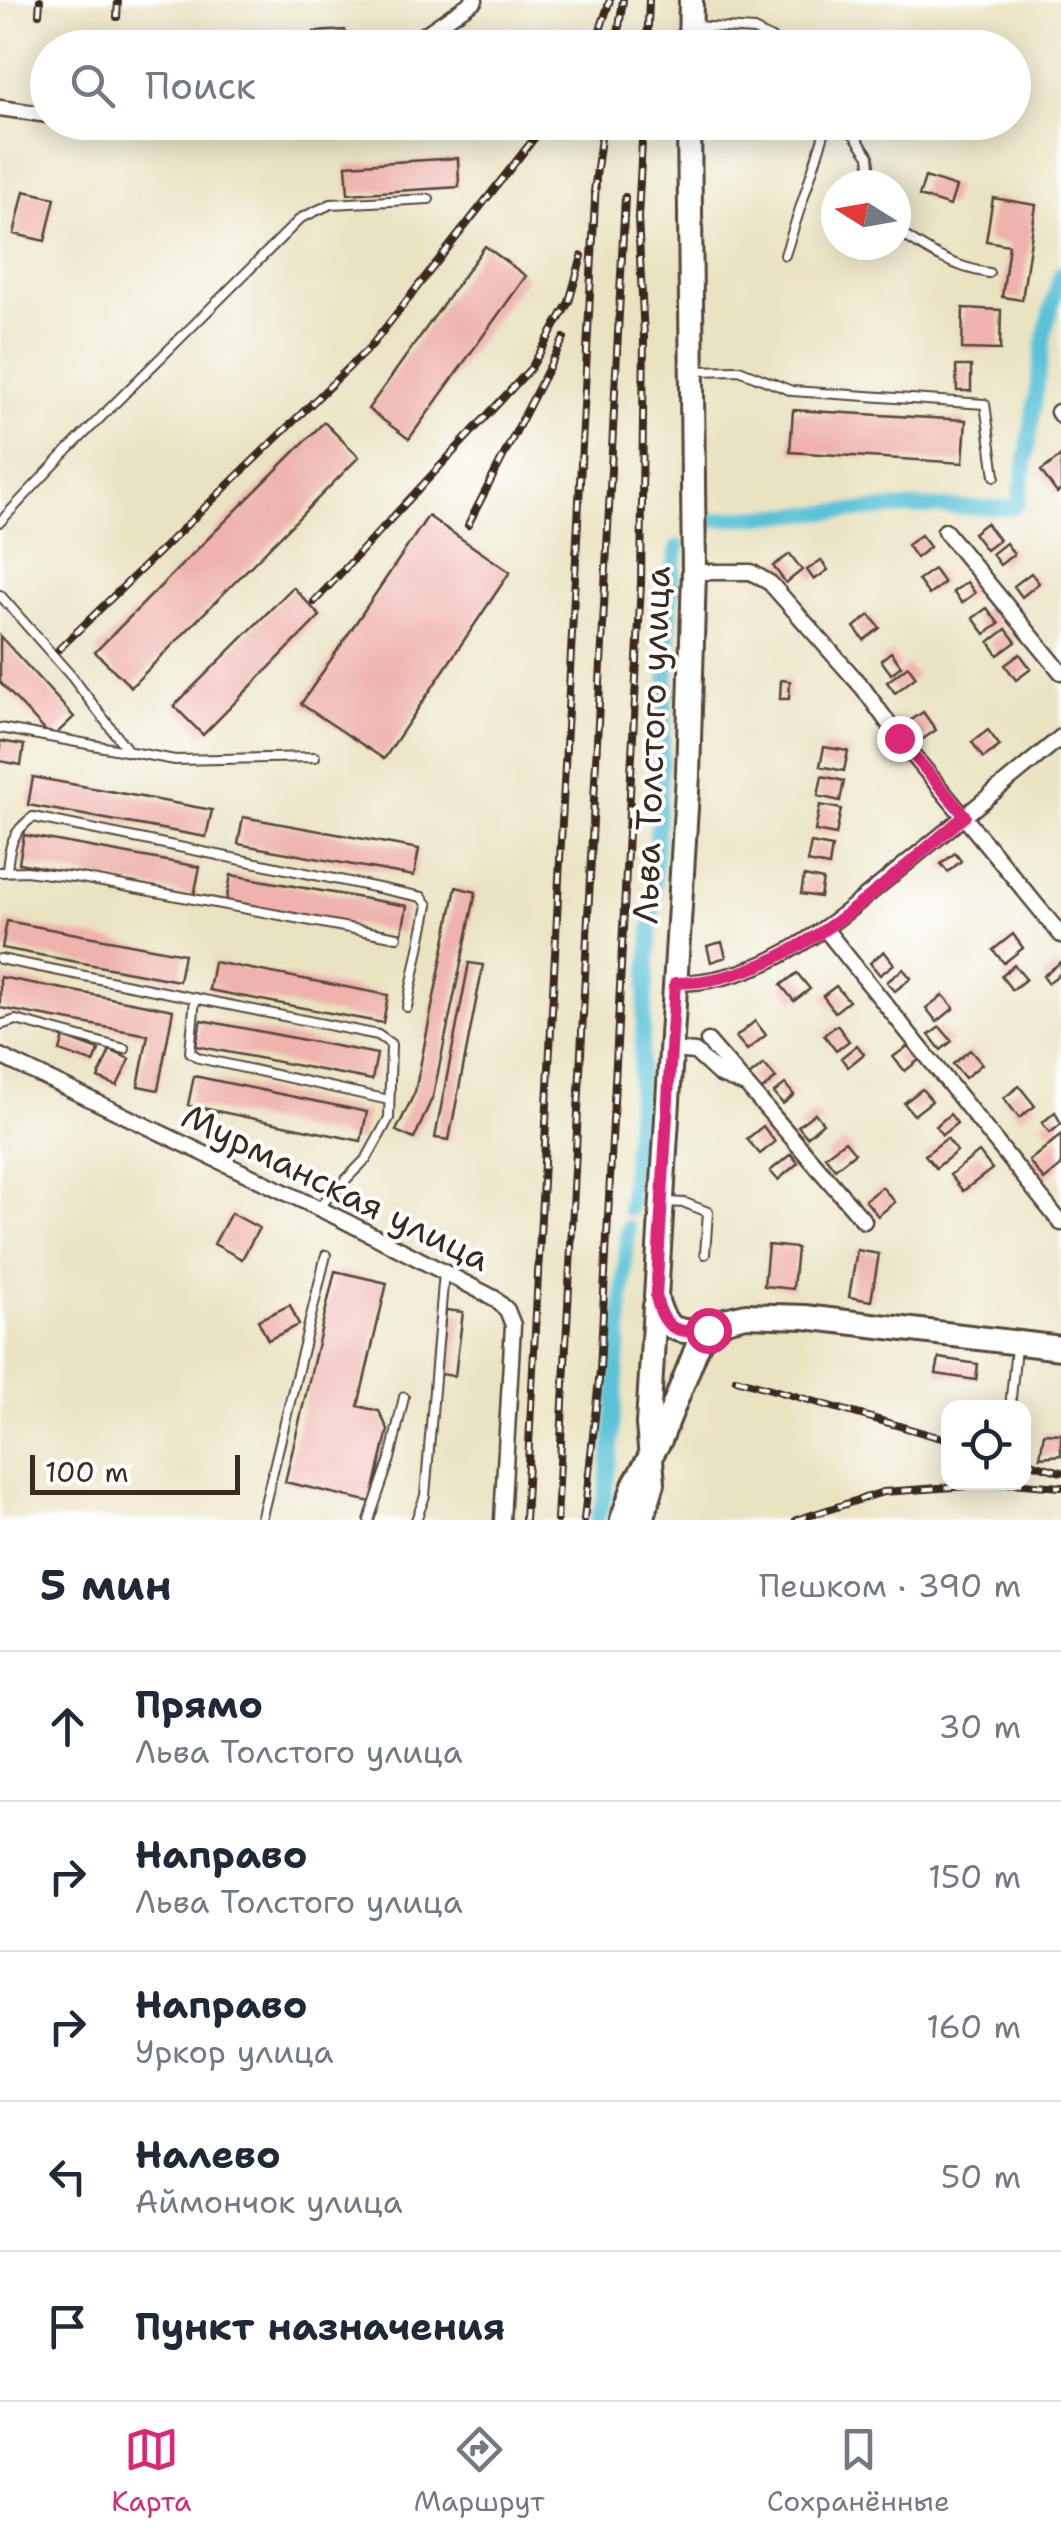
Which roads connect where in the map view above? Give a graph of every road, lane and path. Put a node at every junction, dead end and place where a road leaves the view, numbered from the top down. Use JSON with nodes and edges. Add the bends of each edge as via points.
{"nodes":[{"id":1,"x":476,"y":0,"type":"edge"},
{"id":2,"x":692,"y":0,"type":"edge"},
{"id":3,"x":432,"y":30,"type":"edge"},
{"id":4,"x":690,"y":30,"type":"edge"},
{"id":5,"x":0,"y":108,"type":"edge"},
{"id":6,"x":30,"y":112,"type":"edge"},
{"id":7,"x":689,"y":140,"type":"edge"},
{"id":8,"x":822,"y":140,"type":"edge"},
{"id":9,"x":858,"y":140,"type":"edge"},
{"id":10,"x":870,"y":170,"type":"edge"},
{"id":11,"x":429,"y":198,"type":"dead end"},
{"id":12,"x":911,"y":240,"type":"edge"},
{"id":13,"x":785,"y":255,"type":"dead end"},
{"id":14,"x":989,"y":273,"type":"dead end"},
{"id":15,"x":693,"y":371,"type":"junction"},
{"id":16,"x":995,"y":476,"type":"dead end"},
{"id":17,"x":0,"y":522,"type":"edge"},
{"id":18,"x":945,"y":530,"type":"dead end"},
{"id":19,"x":694,"y":572,"type":"junction"},
{"id":20,"x":0,"y":595,"type":"edge"},
{"id":21,"x":1061,"y":672,"type":"edge"},
{"id":22,"x":0,"y":728,"type":"edge"},
{"id":23,"x":1061,"y":737,"type":"edge"},
{"id":24,"x":129,"y":752,"type":"junction"},
{"id":25,"x":315,"y":757,"type":"dead end"},
{"id":26,"x":965,"y":816,"type":"junction"},
{"id":27,"x":4,"y":872,"type":"edge"},
{"id":28,"x":826,"y":929,"type":"junction"},
{"id":29,"x":1061,"y":935,"type":"edge"},
{"id":30,"x":397,"y":938,"type":"dead end"},
{"id":31,"x":0,"y":959,"type":"edge"},
{"id":32,"x":675,"y":983,"type":"junction"},
{"id":33,"x":195,"y":998,"type":"junction"},
{"id":34,"x":407,"y":1007,"type":"dead end"},
{"id":35,"x":0,"y":1025,"type":"edge"},
{"id":36,"x":708,"y":1041,"type":"dead end"},
{"id":37,"x":125,"y":1048,"type":"dead end"},
{"id":38,"x":671,"y":1050,"type":"junction"},
{"id":39,"x":0,"y":1056,"type":"edge"},
{"id":40,"x":743,"y":1084,"type":"junction"},
{"id":41,"x":389,"y":1100,"type":"junction"},
{"id":42,"x":662,"y":1202,"type":"junction"},
{"id":43,"x":318,"y":1208,"type":"junction"},
{"id":44,"x":864,"y":1221,"type":"dead end"},
{"id":45,"x":1061,"y":1223,"type":"edge"},
{"id":46,"x":706,"y":1254,"type":"dead end"},
{"id":47,"x":326,"y":1255,"type":"dead end"},
{"id":48,"x":444,"y":1272,"type":"junction"},
{"id":49,"x":656,"y":1297,"type":"junction"},
{"id":50,"x":708,"y":1330,"type":"junction"},
{"id":51,"x":1017,"y":1342,"type":"junction"},
{"id":52,"x":1061,"y":1348,"type":"edge"},
{"id":53,"x":404,"y":1398,"type":"dead end"},
{"id":54,"x":1011,"y":1400,"type":"edge"},
{"id":55,"x":652,"y":1458,"type":"junction"},
{"id":56,"x":261,"y":1520,"type":"edge"},
{"id":57,"x":369,"y":1520,"type":"edge"},
{"id":58,"x":416,"y":1520,"type":"edge"},
{"id":59,"x":502,"y":1520,"type":"edge"},
{"id":60,"x":622,"y":1520,"type":"edge"},
{"id":61,"x":642,"y":1520,"type":"edge"}],
"edges":[{"from":1,"to":3,"type":"street"},
{"from":2,"to":4,"type":"main road"},
{"from":5,"to":6,"type":"street"},
{"from":7,"to":15,"type":"main road","name":"Льва Толстого улица"},
{"from":8,"to":13,"type":"lane"},
{"from":9,"to":10,"type":"lane"},
{"from":11,"to":17,"type":"lane","via":[[331,204],[301,218]]},
{"from":12,"to":14,"type":"lane","via":[[943,262]]},
{"from":15,"to":16,"type":"lane","via":[[738,370],[792,390],[985,404]]},
{"from":15,"to":19,"type":"main road","name":"Льва Толстого улица"},
{"from":18,"to":21,"type":"street"},
{"from":19,"to":26,"type":"street","via":[[752,572],[770,583]]},
{"from":19,"to":32,"type":"main road","name":"Льва Толстого улица"},
{"from":20,"to":24,"type":"lane"},
{"from":22,"to":24,"type":"lane"},
{"from":23,"to":26,"type":"street"},
{"from":24,"to":25,"type":"lane","via":[[175,760]]},
{"from":26,"to":28,"type":"street"},
{"from":26,"to":29,"type":"street"},
{"from":27,"to":30,"type":"lane","via":[[80,878]]},
{"from":27,"to":34,"type":"lane","via":[[14,834],[33,818],[422,897],[427,923]]},
{"from":28,"to":32,"type":"street","via":[[763,966]]},
{"from":28,"to":45,"type":"street"},
{"from":31,"to":33,"type":"lane"},
{"from":32,"to":38,"type":"main road","name":"Льва Толстого улица"},
{"from":33,"to":41,"type":"lane","via":[[378,1035],[390,1044]]},
{"from":33,"to":41,"type":"lane","via":[[189,1042],[200,1058]]},
{"from":35,"to":37,"type":"lane","via":[[16,1020]]},
{"from":36,"to":40,"type":"street"},
{"from":38,"to":40,"type":"street","via":[[695,1052],[720,1075]]},
{"from":38,"to":42,"type":"main road","name":"Льва Толстого улица"},
{"from":39,"to":43,"type":"street","name":"Мурманская улица"},
{"from":40,"to":44,"type":"street"},
{"from":41,"to":43,"type":"lane","via":[[389,1118],[368,1158]]},
{"from":42,"to":46,"type":"lane","via":[[708,1212]]},
{"from":42,"to":49,"type":"main road","name":"Льва Толстого улица"},
{"from":43,"to":48,"type":"street","name":"Мурманская улица"},
{"from":47,"to":56,"type":"lane"},
{"from":48,"to":58,"type":"lane","via":[[425,1496]]},
{"from":48,"to":59,"type":"street","name":"Мурманская улица","via":[[494,1298],[513,1325]]},
{"from":49,"to":50,"type":"main road","via":[[664,1321],[675,1330]]},
{"from":49,"to":55,"type":"main road","name":"Льва Толстого улица"},
{"from":50,"to":51,"type":"main road","via":[[734,1316],[760,1314]]},
{"from":50,"to":55,"type":"main road"},
{"from":51,"to":52,"type":"main road"},
{"from":51,"to":54,"type":"lane"},
{"from":53,"to":57,"type":"lane"},
{"from":55,"to":60,"type":"main road"},
{"from":55,"to":61,"type":"main road"}]}
